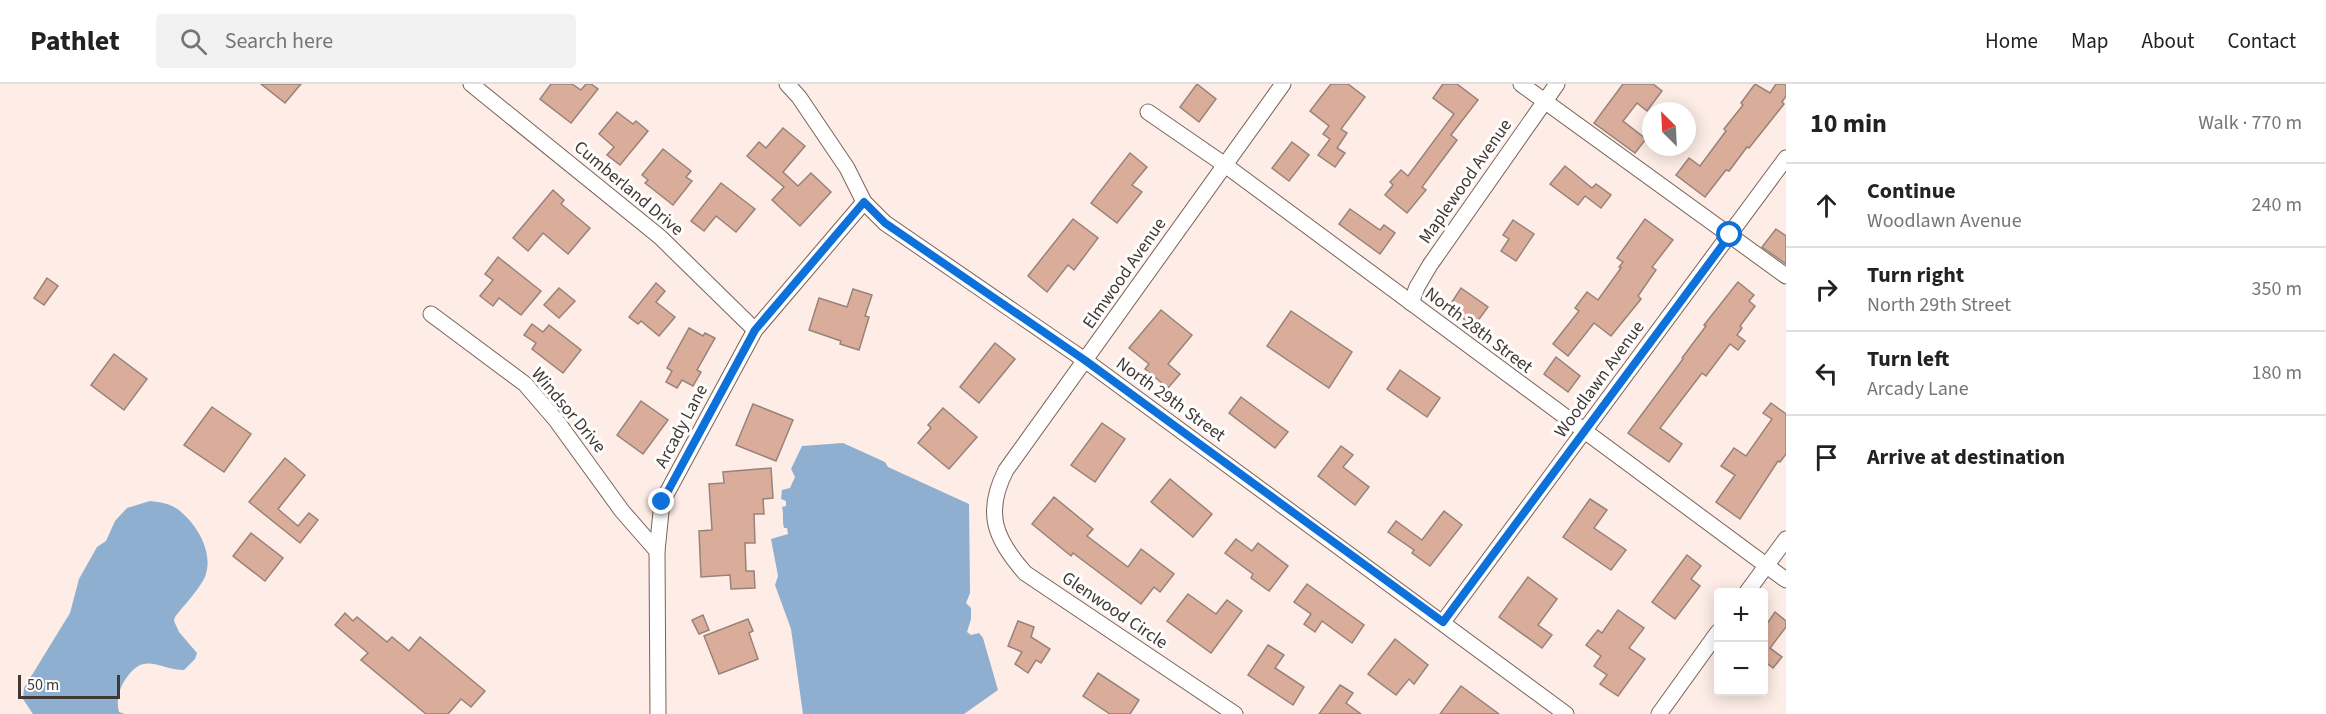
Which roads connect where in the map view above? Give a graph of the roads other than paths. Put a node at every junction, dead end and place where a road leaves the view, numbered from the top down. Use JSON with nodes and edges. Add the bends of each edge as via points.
{"nodes":[{"id":1,"x":471,"y":84,"type":"edge"},
{"id":2,"x":787,"y":84,"type":"edge"},
{"id":3,"x":1283,"y":84,"type":"edge"},
{"id":4,"x":1521,"y":84,"type":"edge"},
{"id":5,"x":1557,"y":84,"type":"edge"},
{"id":6,"x":1545,"y":101,"type":"junction"},
{"id":7,"x":1148,"y":112,"type":"dead end"},
{"id":8,"x":1786,"y":158,"type":"edge"},
{"id":9,"x":1225,"y":165,"type":"junction"},
{"id":10,"x":864,"y":202,"type":"junction"},
{"id":11,"x":1730,"y":235,"type":"junction"},
{"id":12,"x":1786,"y":276,"type":"edge"},
{"id":13,"x":1411,"y":303,"type":"junction"},
{"id":14,"x":431,"y":314,"type":"dead end"},
{"id":15,"x":755,"y":330,"type":"junction"},
{"id":16,"x":1086,"y":361,"type":"junction"},
{"id":17,"x":1584,"y":433,"type":"junction"},
{"id":18,"x":995,"y":522,"type":"joint"},
{"id":19,"x":1786,"y":540,"type":"edge"},
{"id":20,"x":657,"y":551,"type":"junction"},
{"id":21,"x":1766,"y":567,"type":"junction"},
{"id":22,"x":1786,"y":580,"type":"edge"},
{"id":23,"x":1751,"y":588,"type":"edge"},
{"id":24,"x":1443,"y":622,"type":"junction"},
{"id":25,"x":1714,"y":639,"type":"edge"},
{"id":26,"x":658,"y":714,"type":"edge"},
{"id":27,"x":1234,"y":714,"type":"edge"},
{"id":28,"x":1566,"y":714,"type":"edge"},
{"id":29,"x":1659,"y":714,"type":"edge"}],
"edges":[{"from":1,"to":15,"type":"street","name":"Cumberland Drive","via":[[660,237]]},
{"from":2,"to":10,"type":"street","name":"North 29th Street","via":[[847,168]]},
{"from":3,"to":9,"type":"street","name":"Elmwood Avenue"},
{"from":4,"to":6,"type":"street"},
{"from":5,"to":6,"type":"street","name":"Maplewood Avenue"},
{"from":6,"to":11,"type":"street"},
{"from":6,"to":13,"type":"street","name":"Maplewood Avenue","via":[[1430,265]]},
{"from":7,"to":9,"type":"street","name":"North 28th Street"},
{"from":8,"to":11,"type":"street","name":"Woodlawn Avenue"},
{"from":9,"to":13,"type":"street","name":"North 28th Street"},
{"from":9,"to":16,"type":"street","name":"Elmwood Avenue"},
{"from":10,"to":15,"type":"street","name":"Arcady Lane"},
{"from":10,"to":16,"type":"street","name":"North 29th Street","via":[[885,223]]},
{"from":11,"to":12,"type":"street"},
{"from":11,"to":17,"type":"street","name":"Woodlawn Avenue"},
{"from":13,"to":17,"type":"street","name":"North 28th Street"},
{"from":14,"to":20,"type":"street","name":"Windsor Drive","via":[[525,384]]},
{"from":15,"to":20,"type":"street","name":"Arcady Lane","via":[[662,502]]},
{"from":16,"to":18,"type":"street","name":"Elmwood Avenue","via":[[1006,470],[998,485]]},
{"from":16,"to":24,"type":"street","name":"North 29th Street"},
{"from":17,"to":21,"type":"street","name":"North 28th Street"},
{"from":17,"to":24,"type":"street","name":"Woodlawn Avenue"},
{"from":18,"to":27,"type":"street","name":"Glenwood Circle","via":[[1007,552],[1025,573]]},
{"from":19,"to":21,"type":"street"},
{"from":20,"to":26,"type":"street","name":"Arcady Lane"},
{"from":21,"to":22,"type":"street","name":"North 28th Street"},
{"from":21,"to":23,"type":"street"},
{"from":24,"to":28,"type":"street","name":"North 29th Street"},
{"from":25,"to":29,"type":"street"}]}
